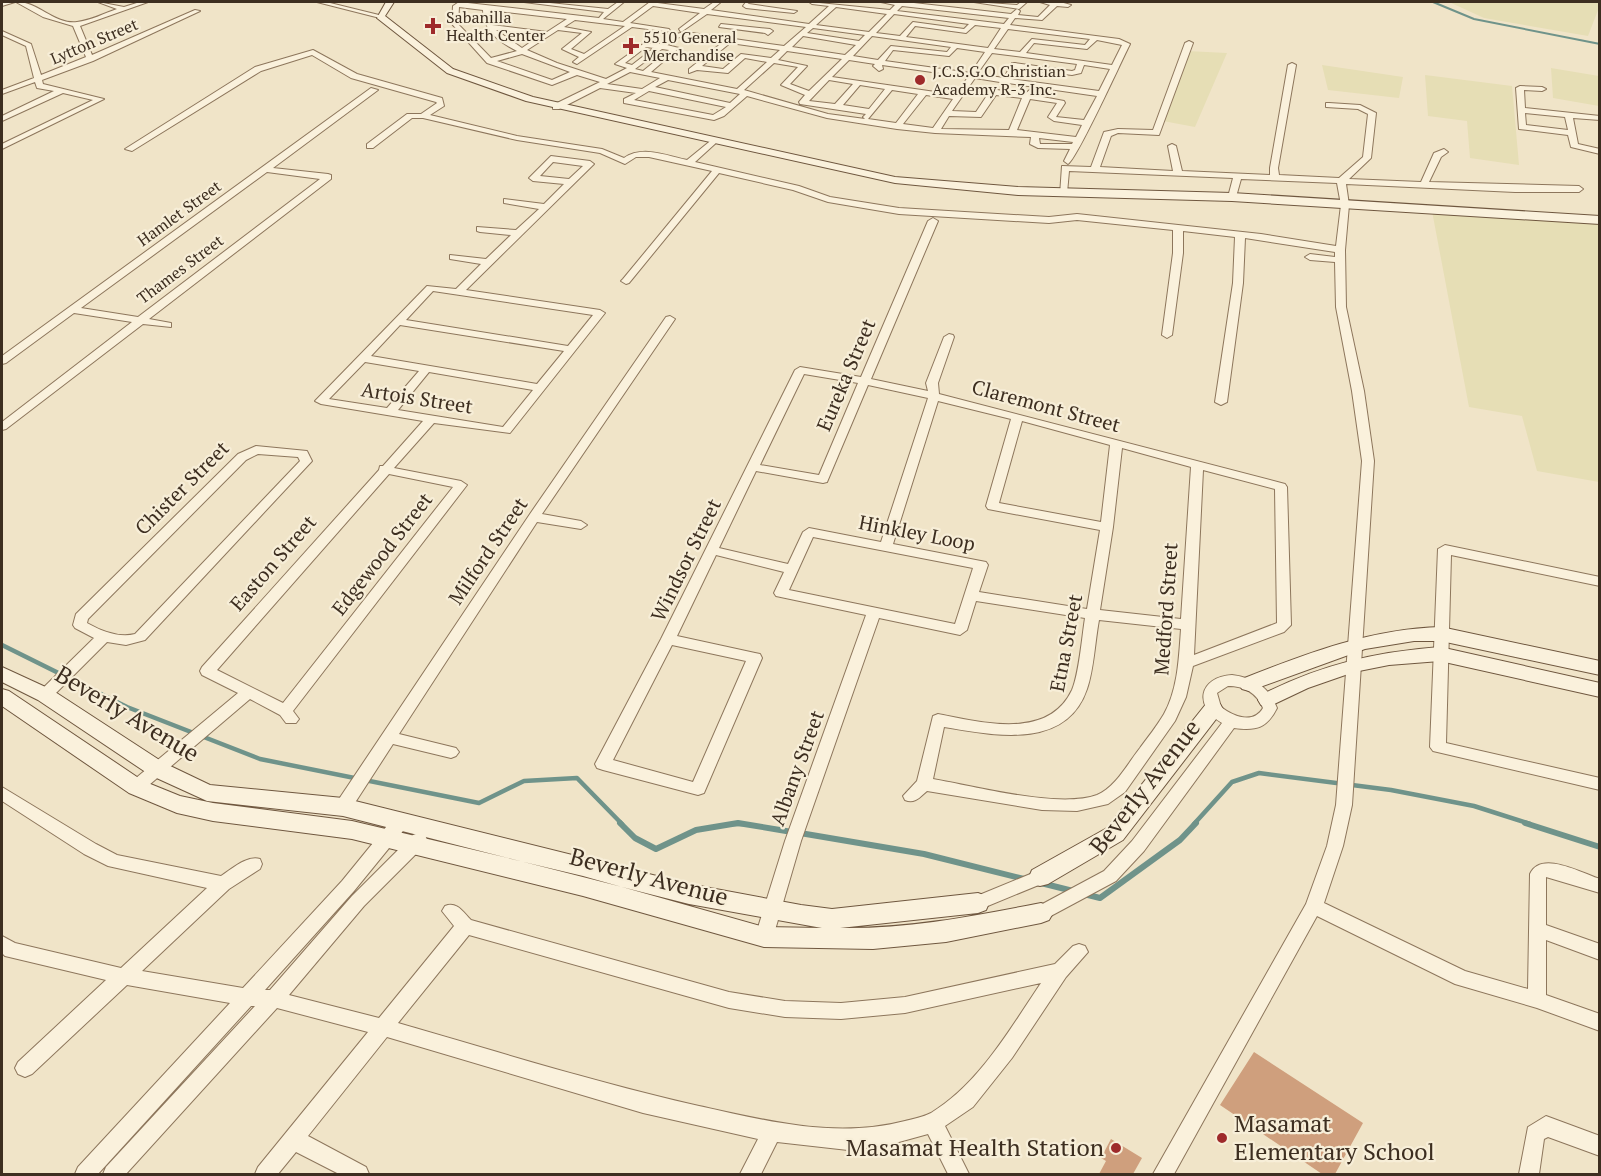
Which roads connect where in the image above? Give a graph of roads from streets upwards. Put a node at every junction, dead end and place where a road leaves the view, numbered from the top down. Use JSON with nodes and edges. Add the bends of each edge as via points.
{"nodes":[{"id":1,"x":12,"y":2,"type":"edge"},
{"id":2,"x":19,"y":2,"type":"edge"},
{"id":3,"x":101,"y":2,"type":"edge"},
{"id":4,"x":145,"y":2,"type":"edge"},
{"id":5,"x":320,"y":2,"type":"edge"},
{"id":6,"x":390,"y":2,"type":"edge"},
{"id":7,"x":526,"y":2,"type":"edge"},
{"id":8,"x":544,"y":2,"type":"edge"},
{"id":9,"x":621,"y":2,"type":"edge"},
{"id":10,"x":718,"y":2,"type":"edge"},
{"id":11,"x":806,"y":2,"type":"edge"},
{"id":12,"x":812,"y":2,"type":"edge"},
{"id":13,"x":884,"y":2,"type":"edge"},
{"id":14,"x":977,"y":2,"type":"edge"},
{"id":15,"x":1043,"y":2,"type":"edge"},
{"id":16,"x":1056,"y":2,"type":"edge"},
{"id":17,"x":2,"y":3,"type":"edge"},
{"id":18,"x":460,"y":3,"type":"edge"},
{"id":19,"x":652,"y":3,"type":"edge"},
{"id":20,"x":901,"y":3,"type":"edge"},
{"id":21,"x":1022,"y":4,"type":"edge"},
{"id":22,"x":834,"y":5,"type":"junction"},
{"id":23,"x":1068,"y":5,"type":"dead end"},
{"id":24,"x":486,"y":8,"type":"junction"},
{"id":25,"x":124,"y":9,"type":"junction"},
{"id":26,"x":197,"y":11,"type":"dead end"},
{"id":27,"x":513,"y":11,"type":"junction"},
{"id":28,"x":609,"y":11,"type":"junction"},
{"id":29,"x":706,"y":11,"type":"junction"},
{"id":30,"x":168,"y":13,"type":"dead end"},
{"id":31,"x":529,"y":13,"type":"junction"},
{"id":32,"x":890,"y":13,"type":"junction"},
{"id":33,"x":546,"y":14,"type":"junction"},
{"id":34,"x":735,"y":14,"type":"junction"},
{"id":35,"x":855,"y":14,"type":"junction"},
{"id":36,"x":380,"y":16,"type":"junction"},
{"id":37,"x":1013,"y":16,"type":"junction"},
{"id":38,"x":574,"y":17,"type":"junction"},
{"id":39,"x":179,"y":19,"type":"junction"},
{"id":40,"x":598,"y":20,"type":"junction"},
{"id":41,"x":783,"y":21,"type":"junction"},
{"id":42,"x":974,"y":22,"type":"junction"},
{"id":43,"x":76,"y":25,"type":"junction"},
{"id":44,"x":627,"y":25,"type":"junction"},
{"id":45,"x":810,"y":25,"type":"junction"},
{"id":46,"x":1005,"y":26,"type":"junction"},
{"id":47,"x":491,"y":27,"type":"junction"},
{"id":48,"x":558,"y":28,"type":"junction"},
{"id":49,"x":838,"y":30,"type":"junction"},
{"id":50,"x":683,"y":32,"type":"junction"},
{"id":51,"x":2,"y":33,"type":"edge"},
{"id":52,"x":548,"y":34,"type":"junction"},
{"id":53,"x":671,"y":34,"type":"junction"},
{"id":54,"x":801,"y":34,"type":"junction"},
{"id":55,"x":869,"y":34,"type":"junction"},
{"id":56,"x":706,"y":38,"type":"junction"},
{"id":57,"x":1095,"y":38,"type":"junction"},
{"id":58,"x":901,"y":39,"type":"junction"},
{"id":59,"x":727,"y":42,"type":"junction"},
{"id":60,"x":859,"y":43,"type":"junction"},
{"id":61,"x":1189,"y":43,"type":"dead end"},
{"id":62,"x":661,"y":46,"type":"junction"},
{"id":63,"x":955,"y":46,"type":"junction"},
{"id":64,"x":785,"y":49,"type":"junction"},
{"id":65,"x":988,"y":51,"type":"junction"},
{"id":66,"x":520,"y":52,"type":"junction"},
{"id":67,"x":1021,"y":55,"type":"junction"},
{"id":68,"x":584,"y":57,"type":"junction"},
{"id":69,"x":844,"y":58,"type":"junction"},
{"id":70,"x":90,"y":59,"type":"junction"},
{"id":71,"x":774,"y":59,"type":"junction"},
{"id":72,"x":490,"y":61,"type":"junction"},
{"id":73,"x":879,"y":63,"type":"junction"},
{"id":74,"x":1081,"y":64,"type":"junction"},
{"id":75,"x":1292,"y":65,"type":"dead end"},
{"id":76,"x":1113,"y":67,"type":"junction"},
{"id":77,"x":568,"y":68,"type":"junction"},
{"id":78,"x":696,"y":68,"type":"junction"},
{"id":79,"x":631,"y":69,"type":"junction"},
{"id":80,"x":577,"y":72,"type":"junction"},
{"id":81,"x":645,"y":73,"type":"junction"},
{"id":82,"x":971,"y":76,"type":"junction"},
{"id":83,"x":667,"y":77,"type":"junction"},
{"id":84,"x":36,"y":78,"type":"junction"},
{"id":85,"x":827,"y":78,"type":"junction"},
{"id":86,"x":681,"y":80,"type":"junction"},
{"id":87,"x":1006,"y":81,"type":"junction"},
{"id":88,"x":858,"y":83,"type":"junction"},
{"id":89,"x":603,"y":85,"type":"junction"},
{"id":90,"x":1036,"y":85,"type":"junction"},
{"id":91,"x":890,"y":88,"type":"junction"},
{"id":92,"x":1542,"y":89,"type":"dead end"},
{"id":93,"x":374,"y":90,"type":"dead end"},
{"id":94,"x":645,"y":90,"type":"junction"},
{"id":95,"x":2,"y":92,"type":"edge"},
{"id":96,"x":61,"y":92,"type":"junction"},
{"id":97,"x":743,"y":92,"type":"junction"},
{"id":98,"x":922,"y":93,"type":"junction"},
{"id":99,"x":809,"y":94,"type":"junction"},
{"id":100,"x":1101,"y":94,"type":"junction"},
{"id":101,"x":1028,"y":96,"type":"junction"},
{"id":102,"x":956,"y":97,"type":"junction"},
{"id":103,"x":803,"y":102,"type":"junction"},
{"id":104,"x":730,"y":105,"type":"junction"},
{"id":105,"x":1329,"y":105,"type":"dead end"},
{"id":106,"x":556,"y":106,"type":"junction"},
{"id":107,"x":794,"y":106,"type":"junction"},
{"id":108,"x":838,"y":106,"type":"junction"},
{"id":109,"x":570,"y":110,"type":"junction"},
{"id":110,"x":1521,"y":110,"type":"junction"},
{"id":111,"x":871,"y":112,"type":"junction"},
{"id":112,"x":946,"y":113,"type":"junction"},
{"id":113,"x":1569,"y":115,"type":"junction"},
{"id":114,"x":423,"y":116,"type":"junction"},
{"id":115,"x":1599,"y":118,"type":"edge"},
{"id":116,"x":2,"y":119,"type":"edge"},
{"id":117,"x":864,"y":122,"type":"junction"},
{"id":118,"x":1087,"y":123,"type":"junction"},
{"id":119,"x":897,"y":127,"type":"junction"},
{"id":120,"x":935,"y":131,"type":"junction"},
{"id":121,"x":1012,"y":132,"type":"junction"},
{"id":122,"x":1570,"y":133,"type":"junction"},
{"id":123,"x":714,"y":140,"type":"junction"},
{"id":124,"x":1078,"y":143,"type":"junction"},
{"id":125,"x":370,"y":146,"type":"dead end"},
{"id":126,"x":1172,"y":146,"type":"dead end"},
{"id":127,"x":2,"y":147,"type":"edge"},
{"id":128,"x":129,"y":149,"type":"dead end"},
{"id":129,"x":1444,"y":152,"type":"dead end"},
{"id":130,"x":1599,"y":152,"type":"edge"},
{"id":131,"x":1068,"y":161,"type":"dead end"},
{"id":132,"x":689,"y":163,"type":"junction"},
{"id":133,"x":1095,"y":168,"type":"junction"},
{"id":134,"x":264,"y":170,"type":"junction"},
{"id":135,"x":717,"y":170,"type":"junction"},
{"id":136,"x":1178,"y":172,"type":"junction"},
{"id":137,"x":1238,"y":176,"type":"junction"},
{"id":138,"x":1275,"y":178,"type":"junction"},
{"id":139,"x":1341,"y":181,"type":"junction"},
{"id":140,"x":570,"y":182,"type":"junction"},
{"id":141,"x":1424,"y":184,"type":"junction"},
{"id":142,"x":1579,"y":189,"type":"dead end"},
{"id":143,"x":1063,"y":192,"type":"junction"},
{"id":144,"x":1232,"y":197,"type":"junction"},
{"id":145,"x":507,"y":201,"type":"dead end"},
{"id":146,"x":1344,"y":205,"type":"junction"},
{"id":147,"x":545,"y":207,"type":"junction"},
{"id":148,"x":1599,"y":220,"type":"edge"},
{"id":149,"x":933,"y":221,"type":"dead end"},
{"id":150,"x":480,"y":229,"type":"dead end"},
{"id":151,"x":1178,"y":229,"type":"junction"},
{"id":152,"x":516,"y":233,"type":"junction"},
{"id":153,"x":1240,"y":236,"type":"junction"},
{"id":154,"x":1340,"y":255,"type":"junction"},
{"id":155,"x":453,"y":257,"type":"dead end"},
{"id":156,"x":1310,"y":257,"type":"dead end"},
{"id":157,"x":487,"y":262,"type":"junction"},
{"id":158,"x":626,"y":281,"type":"dead end"},
{"id":159,"x":459,"y":291,"type":"junction"},
{"id":160,"x":73,"y":310,"type":"junction"},
{"id":161,"x":670,"y":319,"type":"dead end"},
{"id":162,"x":140,"y":320,"type":"junction"},
{"id":163,"x":398,"y":322,"type":"junction"},
{"id":164,"x":167,"y":325,"type":"dead end"},
{"id":165,"x":1167,"y":335,"type":"dead end"},
{"id":166,"x":949,"y":337,"type":"dead end"},
{"id":167,"x":570,"y":349,"type":"junction"},
{"id":168,"x":363,"y":358,"type":"junction"},
{"id":169,"x":2,"y":361,"type":"edge"},
{"id":170,"x":426,"y":369,"type":"junction"},
{"id":171,"x":800,"y":370,"type":"joint"},
{"id":172,"x":864,"y":380,"type":"junction"},
{"id":173,"x":540,"y":388,"type":"junction"},
{"id":174,"x":934,"y":396,"type":"junction"},
{"id":175,"x":1221,"y":402,"type":"dead end"},
{"id":176,"x":390,"y":412,"type":"junction"},
{"id":177,"x":1017,"y":418,"type":"junction"},
{"id":178,"x":431,"y":419,"type":"junction"},
{"id":179,"x":2,"y":427,"type":"edge"},
{"id":180,"x":1116,"y":445,"type":"junction"},
{"id":181,"x":1197,"y":466,"type":"junction"},
{"id":182,"x":753,"y":467,"type":"junction"},
{"id":183,"x":384,"y":469,"type":"junction"},
{"id":184,"x":534,"y":517,"type":"junction"},
{"id":185,"x":580,"y":525,"type":"dead end"},
{"id":186,"x":1107,"y":527,"type":"junction"},
{"id":187,"x":886,"y":547,"type":"junction"},
{"id":188,"x":712,"y":550,"type":"junction"},
{"id":189,"x":790,"y":569,"type":"junction"},
{"id":190,"x":1599,"y":582,"type":"edge"},
{"id":191,"x":972,"y":596,"type":"junction"},
{"id":192,"x":874,"y":613,"type":"junction"},
{"id":193,"x":1091,"y":614,"type":"junction"},
{"id":194,"x":1188,"y":625,"type":"junction"},
{"id":195,"x":1441,"y":634,"type":"junction"},
{"id":196,"x":105,"y":635,"type":"junction"},
{"id":197,"x":669,"y":639,"type":"junction"},
{"id":198,"x":1357,"y":642,"type":"junction"},
{"id":199,"x":1440,"y":654,"type":"junction"},
{"id":200,"x":1186,"y":663,"type":"junction"},
{"id":201,"x":1352,"y":666,"type":"junction"},
{"id":202,"x":1599,"y":668,"type":"edge"},
{"id":203,"x":2,"y":674,"type":"edge"},
{"id":204,"x":1249,"y":684,"type":"junction"},
{"id":205,"x":51,"y":689,"type":"junction"},
{"id":206,"x":1599,"y":690,"type":"edge"},
{"id":207,"x":249,"y":692,"type":"junction"},
{"id":208,"x":2,"y":696,"type":"edge"},
{"id":209,"x":1268,"y":700,"type":"junction"},
{"id":210,"x":1213,"y":709,"type":"junction"},
{"id":211,"x":288,"y":715,"type":"joint"},
{"id":212,"x":1232,"y":721,"type":"junction"},
{"id":213,"x":390,"y":737,"type":"junction"},
{"id":214,"x":451,"y":752,"type":"dead end"},
{"id":215,"x":158,"y":769,"type":"junction"},
{"id":216,"x":924,"y":784,"type":"junction"},
{"id":217,"x":1599,"y":784,"type":"edge"},
{"id":218,"x":136,"y":787,"type":"junction"},
{"id":219,"x":2,"y":793,"type":"edge"},
{"id":220,"x":911,"y":796,"type":"dead end"},
{"id":221,"x":343,"y":807,"type":"junction"},
{"id":222,"x":401,"y":821,"type":"junction"},
{"id":223,"x":421,"y":837,"type":"junction"},
{"id":224,"x":387,"y":838,"type":"junction"},
{"id":225,"x":254,"y":864,"type":"dead end"},
{"id":226,"x":1040,"y":877,"type":"joint"},
{"id":227,"x":223,"y":884,"type":"junction"},
{"id":228,"x":1599,"y":886,"type":"edge"},
{"id":229,"x":978,"y":903,"type":"joint"},
{"id":230,"x":1314,"y":906,"type":"junction"},
{"id":231,"x":773,"y":910,"type":"junction"},
{"id":232,"x":451,"y":911,"type":"dead end"},
{"id":233,"x":1041,"y":913,"type":"joint"},
{"id":234,"x":465,"y":926,"type":"junction"},
{"id":235,"x":1539,"y":930,"type":"junction"},
{"id":236,"x":764,"y":937,"type":"junction"},
{"id":237,"x":5,"y":950,"type":"edge"},
{"id":238,"x":1079,"y":952,"type":"dead end"},
{"id":239,"x":1599,"y":952,"type":"edge"},
{"id":240,"x":1060,"y":971,"type":"junction"},
{"id":241,"x":122,"y":975,"type":"junction"},
{"id":242,"x":246,"y":997,"type":"junction"},
{"id":243,"x":274,"y":999,"type":"junction"},
{"id":244,"x":1537,"y":1000,"type":"junction"},
{"id":245,"x":1599,"y":1023,"type":"edge"},
{"id":246,"x":384,"y":1028,"type":"junction"},
{"id":247,"x":25,"y":1068,"type":"dead end"},
{"id":248,"x":933,"y":1123,"type":"junction"},
{"id":249,"x":772,"y":1132,"type":"junction"},
{"id":250,"x":294,"y":1140,"type":"junction"},
{"id":251,"x":1599,"y":1146,"type":"edge"},
{"id":252,"x":85,"y":1174,"type":"edge"},
{"id":253,"x":113,"y":1174,"type":"edge"},
{"id":254,"x":265,"y":1174,"type":"edge"},
{"id":255,"x":359,"y":1174,"type":"edge"},
{"id":256,"x":750,"y":1174,"type":"edge"},
{"id":257,"x":959,"y":1174,"type":"edge"},
{"id":258,"x":1163,"y":1174,"type":"edge"},
{"id":259,"x":1529,"y":1174,"type":"edge"}],
"edges":[{"from":1,"to":17,"type":"street"},
{"from":2,"to":43,"type":"street","via":[[45,16]]},
{"from":3,"to":25,"type":"street"},
{"from":4,"to":25,"type":"street"},
{"from":5,"to":36,"type":"street"},
{"from":6,"to":36,"type":"street"},
{"from":7,"to":8,"type":"street"},
{"from":8,"to":28,"type":"street"},
{"from":8,"to":31,"type":"street"},
{"from":9,"to":28,"type":"street"},
{"from":10,"to":29,"type":"street"},
{"from":11,"to":34,"type":"street","via":[[794,9],[749,3]]},
{"from":12,"to":22,"type":"street"},
{"from":13,"to":20,"type":"street"},
{"from":14,"to":21,"type":"street"},
{"from":15,"to":16,"type":"street"},
{"from":16,"to":23,"type":"street"},
{"from":16,"to":37,"type":"street","via":[[1040,19]]},
{"from":18,"to":24,"type":"street"},
{"from":18,"to":72,"type":"street","via":[[455,24]]},
{"from":19,"to":29,"type":"street"},
{"from":19,"to":44,"type":"street"},
{"from":20,"to":32,"type":"street"},
{"from":20,"to":37,"type":"street"},
{"from":21,"to":37,"type":"street"},
{"from":22,"to":35,"type":"street"},
{"from":22,"to":45,"type":"street"},
{"from":24,"to":27,"type":"street"},
{"from":24,"to":47,"type":"street","via":[[486,20]]},
{"from":25,"to":43,"type":"street"},
{"from":26,"to":39,"type":"street","name":"Lytton Street"},
{"from":27,"to":31,"type":"street"},
{"from":27,"to":33,"type":"street","via":[[509,16],[536,19]]},
{"from":28,"to":40,"type":"street"},
{"from":29,"to":34,"type":"street"},
{"from":29,"to":50,"type":"street"},
{"from":30,"to":39,"type":"street"},
{"from":31,"to":33,"type":"street"},
{"from":32,"to":35,"type":"street"},
{"from":32,"to":42,"type":"street"},
{"from":32,"to":55,"type":"street"},
{"from":33,"to":38,"type":"street"},
{"from":34,"to":41,"type":"street"},
{"from":35,"to":49,"type":"street"},
{"from":36,"to":106,"type":"street","via":[[450,71]]},
{"from":37,"to":46,"type":"street"},
{"from":38,"to":40,"type":"street"},
{"from":38,"to":48,"type":"street"},
{"from":39,"to":70,"type":"street","name":"Lytton Street","via":[[133,35]]},
{"from":40,"to":44,"type":"street"},
{"from":41,"to":45,"type":"street"},
{"from":41,"to":56,"type":"street","via":[[764,34],[721,28]]},
{"from":42,"to":46,"type":"street"},
{"from":42,"to":58,"type":"street","via":[[964,34],[913,24]]},
{"from":43,"to":70,"type":"street"},
{"from":44,"to":53,"type":"street"},
{"from":44,"to":68,"type":"street"},
{"from":45,"to":49,"type":"street"},
{"from":45,"to":54,"type":"street"},
{"from":46,"to":57,"type":"street"},
{"from":46,"to":65,"type":"street"},
{"from":47,"to":52,"type":"street"},
{"from":47,"to":66,"type":"street"},
{"from":48,"to":52,"type":"street"},
{"from":48,"to":68,"type":"street","via":[[588,32],[566,49]]},
{"from":49,"to":55,"type":"street"},
{"from":50,"to":53,"type":"street"},
{"from":50,"to":56,"type":"street"},
{"from":51,"to":84,"type":"street","via":[[29,45]]},
{"from":52,"to":66,"type":"street"},
{"from":53,"to":62,"type":"street"},
{"from":54,"to":60,"type":"street"},
{"from":54,"to":64,"type":"street"},
{"from":55,"to":58,"type":"street"},
{"from":55,"to":60,"type":"street"},
{"from":56,"to":59,"type":"street"},
{"from":57,"to":67,"type":"street","via":[[1087,46],[1090,50],[1030,43]]},
{"from":57,"to":76,"type":"street","via":[[1126,44]]},
{"from":58,"to":63,"type":"street"},
{"from":59,"to":64,"type":"street"},
{"from":59,"to":78,"type":"street"},
{"from":60,"to":69,"type":"street"},
{"from":61,"to":133,"type":"street","via":[[1156,133],[1107,134]]},
{"from":62,"to":79,"type":"street"},
{"from":62,"to":79,"type":"street","via":[[645,45],[619,64]]},
{"from":62,"to":81,"type":"street","via":[[676,49]]},
{"from":63,"to":65,"type":"street"},
{"from":63,"to":73,"type":"street","via":[[948,58],[888,50]]},
{"from":64,"to":69,"type":"street"},
{"from":64,"to":71,"type":"street"},
{"from":65,"to":67,"type":"street"},
{"from":65,"to":82,"type":"street"},
{"from":66,"to":72,"type":"street"},
{"from":66,"to":77,"type":"street"},
{"from":67,"to":74,"type":"street"},
{"from":68,"to":77,"type":"street"},
{"from":69,"to":73,"type":"street"},
{"from":69,"to":85,"type":"street"},
{"from":70,"to":84,"type":"street","name":"Lytton Street"},
{"from":71,"to":78,"type":"street","via":[[744,56],[725,72]]},
{"from":71,"to":97,"type":"street"},
{"from":71,"to":99,"type":"street","via":[[803,66],[785,85]]},
{"from":72,"to":80,"type":"street","via":[[552,83]]},
{"from":73,"to":82,"type":"street","via":[[878,69],[927,77],[935,72]]},
{"from":74,"to":76,"type":"street"},
{"from":74,"to":87,"type":"street","via":[[1076,72],[1078,77],[1011,68]]},
{"from":75,"to":138,"type":"street"},
{"from":76,"to":100,"type":"street"},
{"from":77,"to":80,"type":"street"},
{"from":78,"to":86,"type":"street"},
{"from":79,"to":81,"type":"street"},
{"from":79,"to":89,"type":"street"},
{"from":80,"to":89,"type":"street"},
{"from":81,"to":83,"type":"street"},
{"from":82,"to":87,"type":"street"},
{"from":82,"to":102,"type":"street"},
{"from":83,"to":86,"type":"street"},
{"from":83,"to":94,"type":"street"},
{"from":84,"to":95,"type":"street","name":"Lytton Street"},
{"from":84,"to":96,"type":"street","via":[[40,86]]},
{"from":85,"to":88,"type":"street"},
{"from":85,"to":99,"type":"street"},
{"from":86,"to":97,"type":"street"},
{"from":87,"to":90,"type":"street"},
{"from":88,"to":91,"type":"street"},
{"from":88,"to":108,"type":"street"},
{"from":89,"to":94,"type":"street"},
{"from":89,"to":106,"type":"street"},
{"from":89,"to":109,"type":"street"},
{"from":90,"to":100,"type":"street"},
{"from":90,"to":101,"type":"street"},
{"from":91,"to":98,"type":"street"},
{"from":91,"to":111,"type":"street"},
{"from":92,"to":110,"type":"street","via":[[1520,88]]},
{"from":93,"to":134,"type":"street","name":"Hamlet Street"},
{"from":94,"to":104,"type":"street"},
{"from":94,"to":104,"type":"street","via":[[627,101],[711,119],[720,117]]},
{"from":96,"to":116,"type":"street"},
{"from":96,"to":127,"type":"street","via":[[100,99]]},
{"from":97,"to":104,"type":"street"},
{"from":97,"to":107,"type":"street"},
{"from":98,"to":102,"type":"street"},
{"from":98,"to":119,"type":"street"},
{"from":99,"to":103,"type":"street"},
{"from":100,"to":118,"type":"street"},
{"from":101,"to":112,"type":"street","via":[[994,92],[978,115]]},
{"from":101,"to":118,"type":"street","via":[[1059,100],[1054,119]]},
{"from":101,"to":121,"type":"street"},
{"from":102,"to":112,"type":"street"},
{"from":103,"to":107,"type":"street"},
{"from":103,"to":108,"type":"street"},
{"from":105,"to":139,"type":"street","via":[[1360,107],[1372,113],[1367,158]]},
{"from":106,"to":109,"type":"street"},
{"from":107,"to":117,"type":"street"},
{"from":108,"to":111,"type":"street"},
{"from":109,"to":123,"type":"street"},
{"from":110,"to":113,"type":"street"},
{"from":110,"to":122,"type":"street","via":[[1522,127]]},
{"from":111,"to":117,"type":"street"},
{"from":112,"to":120,"type":"street"},
{"from":113,"to":115,"type":"street"},
{"from":113,"to":122,"type":"street"},
{"from":114,"to":125,"type":"street","via":[[410,116]]},
{"from":114,"to":128,"type":"street","via":[[441,104],[439,100],[354,76],[313,52],[258,69]]},
{"from":114,"to":132,"type":"street","via":[[517,138],[602,151],[625,161],[640,153]]},
{"from":117,"to":119,"type":"street"},
{"from":118,"to":124,"type":"street"},
{"from":119,"to":120,"type":"street"},
{"from":120,"to":121,"type":"street"},
{"from":121,"to":124,"type":"street","via":[[1035,134],[1034,144],[1038,146]]},
{"from":122,"to":130,"type":"street","via":[[1574,146]]},
{"from":123,"to":132,"type":"street"},
{"from":123,"to":143,"type":"street","via":[[894,180]]},
{"from":124,"to":131,"type":"street"},
{"from":126,"to":136,"type":"street"},
{"from":129,"to":141,"type":"street","via":[[1437,155]]},
{"from":132,"to":135,"type":"street"},
{"from":133,"to":136,"type":"street"},
{"from":133,"to":143,"type":"street","via":[[1065,168]]},
{"from":134,"to":160,"type":"street","name":"Hamlet Street"},
{"from":134,"to":162,"type":"street","name":"Thames Street","via":[[327,177]]},
{"from":135,"to":151,"type":"street","via":[[828,199],[898,211],[1048,220],[1077,217]]},
{"from":135,"to":158,"type":"street"},
{"from":136,"to":137,"type":"street"},
{"from":137,"to":138,"type":"street"},
{"from":137,"to":144,"type":"street"},
{"from":138,"to":139,"type":"street"},
{"from":139,"to":141,"type":"street"},
{"from":139,"to":146,"type":"street"},
{"from":140,"to":140,"type":"street","via":[[590,164],[551,159],[533,178]]},
{"from":140,"to":147,"type":"street"},
{"from":141,"to":142,"type":"street"},
{"from":143,"to":144,"type":"street"},
{"from":144,"to":146,"type":"street"},
{"from":145,"to":147,"type":"street"},
{"from":146,"to":148,"type":"street"},
{"from":146,"to":154,"type":"street"},
{"from":147,"to":152,"type":"street"},
{"from":149,"to":172,"type":"street","name":"Eureka Street"},
{"from":150,"to":152,"type":"street"},
{"from":151,"to":153,"type":"street"},
{"from":151,"to":165,"type":"street"},
{"from":152,"to":157,"type":"street"},
{"from":153,"to":154,"type":"street"},
{"from":153,"to":175,"type":"street","via":[[1238,283]]},
{"from":154,"to":156,"type":"street"},
{"from":154,"to":198,"type":"street","via":[[1341,307],[1368,462]]},
{"from":155,"to":157,"type":"street"},
{"from":157,"to":159,"type":"street"},
{"from":159,"to":163,"type":"street","via":[[431,288]]},
{"from":159,"to":167,"type":"street","via":[[600,313]]},
{"from":160,"to":162,"type":"street"},
{"from":160,"to":169,"type":"street","name":"Hamlet Street"},
{"from":161,"to":184,"type":"street","name":"Milford Street"},
{"from":162,"to":164,"type":"street"},
{"from":162,"to":179,"type":"street","name":"Thames Street"},
{"from":163,"to":167,"type":"street"},
{"from":163,"to":168,"type":"street"},
{"from":166,"to":174,"type":"street","via":[[932,383]]},
{"from":167,"to":173,"type":"street"},
{"from":168,"to":170,"type":"street"},
{"from":168,"to":176,"type":"street","name":"Artois Street","via":[[321,401]]},
{"from":170,"to":173,"type":"street"},
{"from":170,"to":176,"type":"street"},
{"from":171,"to":172,"type":"street","name":"Claremont Street"},
{"from":171,"to":182,"type":"street","name":"Windsor Street"},
{"from":172,"to":174,"type":"street","name":"Claremont Street"},
{"from":172,"to":182,"type":"street","name":"Eureka Street","via":[[824,479]]},
{"from":173,"to":178,"type":"street","name":"Artois Street","via":[[506,431]]},
{"from":174,"to":177,"type":"street","name":"Claremont Street"},
{"from":174,"to":187,"type":"street"},
{"from":176,"to":178,"type":"street","name":"Artois Street"},
{"from":177,"to":180,"type":"street","name":"Claremont Street"},
{"from":177,"to":186,"type":"street","via":[[992,506]]},
{"from":178,"to":183,"type":"street","name":"Easton Street"},
{"from":180,"to":181,"type":"street","name":"Claremont Street"},
{"from":180,"to":186,"type":"street","name":"Etna Street"},
{"from":181,"to":194,"type":"street","name":"Medford Street"},
{"from":181,"to":200,"type":"street","name":"Claremont Street","via":[[1281,487],[1284,625]]},
{"from":182,"to":188,"type":"street","name":"Windsor Street"},
{"from":183,"to":207,"type":"street","name":"Easton Street","via":[[203,672]]},
{"from":183,"to":211,"type":"street","name":"Edgewood Street","via":[[462,485]]},
{"from":184,"to":185,"type":"street"},
{"from":184,"to":213,"type":"street","name":"Milford Street"},
{"from":186,"to":193,"type":"street","name":"Etna Street"},
{"from":187,"to":189,"type":"street","name":"Hinkley Loop","via":[[809,532]]},
{"from":187,"to":191,"type":"street","name":"Hinkley Loop","via":[[981,565]]},
{"from":188,"to":189,"type":"street"},
{"from":188,"to":197,"type":"street","name":"Windsor Street"},
{"from":189,"to":192,"type":"street","name":"Hinkley Loop","via":[[781,593]]},
{"from":190,"to":195,"type":"street","via":[[1445,549]]},
{"from":191,"to":192,"type":"street","name":"Hinkley Loop","via":[[960,630]]},
{"from":191,"to":193,"type":"street"},
{"from":192,"to":231,"type":"street","name":"Albany Street"},
{"from":193,"to":194,"type":"street"},
{"from":193,"to":216,"type":"street","name":"Etna Street","via":[[1080,689],[1073,706],[1060,719],[1036,729],[1004,730],[938,720]]},
{"from":194,"to":200,"type":"street","name":"Medford Street"},
{"from":195,"to":198,"type":"street","via":[[1418,633]]},
{"from":195,"to":199,"type":"street"},
{"from":195,"to":202,"type":"street"},
{"from":196,"to":196,"type":"street","name":"Chister Street","via":[[128,641],[140,637],[306,457],[256,450],[242,457],[81,617],[83,628]]},
{"from":196,"to":205,"type":"street"},
{"from":197,"to":197,"type":"street","name":"Windsor Street","via":[[755,658],[698,789],[603,764]]},
{"from":198,"to":201,"type":"street"},
{"from":198,"to":204,"type":"street"},
{"from":199,"to":201,"type":"street"},
{"from":199,"to":206,"type":"street"},
{"from":199,"to":217,"type":"street","via":[[1438,747]]},
{"from":200,"to":216,"type":"street","name":"Medford Street","via":[[1170,717],[1119,788],[1101,800],[1077,806],[1042,804]]},
{"from":201,"to":209,"type":"street","via":[[1301,683]]},
{"from":201,"to":230,"type":"street","via":[[1344,805],[1335,846]]},
{"from":203,"to":205,"type":"street","name":"Beverly Avenue"},
{"from":204,"to":209,"type":"street"},
{"from":204,"to":210,"type":"street","via":[[1233,680],[1218,683],[1210,691]]},
{"from":205,"to":215,"type":"street","name":"Beverly Avenue"},
{"from":207,"to":211,"type":"street","name":"Easton Street"},
{"from":207,"to":215,"type":"street"},
{"from":208,"to":218,"type":"street","name":"Beverly Avenue"},
{"from":209,"to":212,"type":"street","via":[[1270,708],[1264,718],[1250,723]]},
{"from":210,"to":212,"type":"street"},
{"from":210,"to":226,"type":"street","name":"Beverly Avenue","via":[[1115,834]]},
{"from":212,"to":233,"type":"street","name":"Beverly Avenue","via":[[1138,846],[1110,876]]},
{"from":213,"to":214,"type":"street"},
{"from":213,"to":221,"type":"street","name":"Milford Street"},
{"from":215,"to":218,"type":"street"},
{"from":215,"to":221,"type":"street","name":"Beverly Avenue","via":[[207,793]]},
{"from":216,"to":220,"type":"street"},
{"from":218,"to":224,"type":"street","name":"Beverly Avenue","via":[[177,804],[213,812]]},
{"from":219,"to":227,"type":"street","via":[[114,861]]},
{"from":221,"to":222,"type":"street","name":"Beverly Avenue"},
{"from":222,"to":223,"type":"street","name":"Beverly Avenue"},
{"from":222,"to":224,"type":"street"},
{"from":223,"to":224,"type":"street","name":"Beverly Avenue"},
{"from":223,"to":231,"type":"street","name":"Beverly Avenue","via":[[493,843],[690,894]]},
{"from":223,"to":236,"type":"street","name":"Beverly Avenue"},
{"from":223,"to":243,"type":"street","via":[[358,901]]},
{"from":224,"to":242,"type":"street"},
{"from":225,"to":227,"type":"street"},
{"from":226,"to":229,"type":"street","name":"Beverly Avenue"},
{"from":227,"to":241,"type":"street"},
{"from":228,"to":235,"type":"street","via":[[1542,870],[1538,874]]},
{"from":229,"to":231,"type":"street","name":"Beverly Avenue","via":[[832,919]]},
{"from":230,"to":244,"type":"street","via":[[1461,978]]},
{"from":230,"to":258,"type":"street"},
{"from":231,"to":236,"type":"street","name":"Albany Street"},
{"from":232,"to":234,"type":"street"},
{"from":233,"to":236,"type":"street","name":"Beverly Avenue","via":[[946,932],[873,939]]},
{"from":234,"to":240,"type":"street","via":[[729,1000],[785,1009],[841,1011],[906,1005]]},
{"from":234,"to":246,"type":"street"},
{"from":235,"to":239,"type":"street"},
{"from":235,"to":244,"type":"street"},
{"from":237,"to":241,"type":"street"},
{"from":238,"to":240,"type":"street"},
{"from":240,"to":248,"type":"street","via":[[966,1100]]},
{"from":241,"to":242,"type":"street"},
{"from":241,"to":247,"type":"street"},
{"from":242,"to":243,"type":"street"},
{"from":242,"to":252,"type":"street"},
{"from":243,"to":246,"type":"street"},
{"from":243,"to":253,"type":"street"},
{"from":244,"to":245,"type":"street"},
{"from":246,"to":249,"type":"street","via":[[643,1103]]},
{"from":246,"to":250,"type":"street"},
{"from":248,"to":249,"type":"street","via":[[848,1140]]},
{"from":248,"to":257,"type":"street"},
{"from":249,"to":256,"type":"street"},
{"from":250,"to":254,"type":"street"},
{"from":250,"to":255,"type":"street"},
{"from":251,"to":259,"type":"street","via":[[1546,1126],[1535,1134]]}]}
